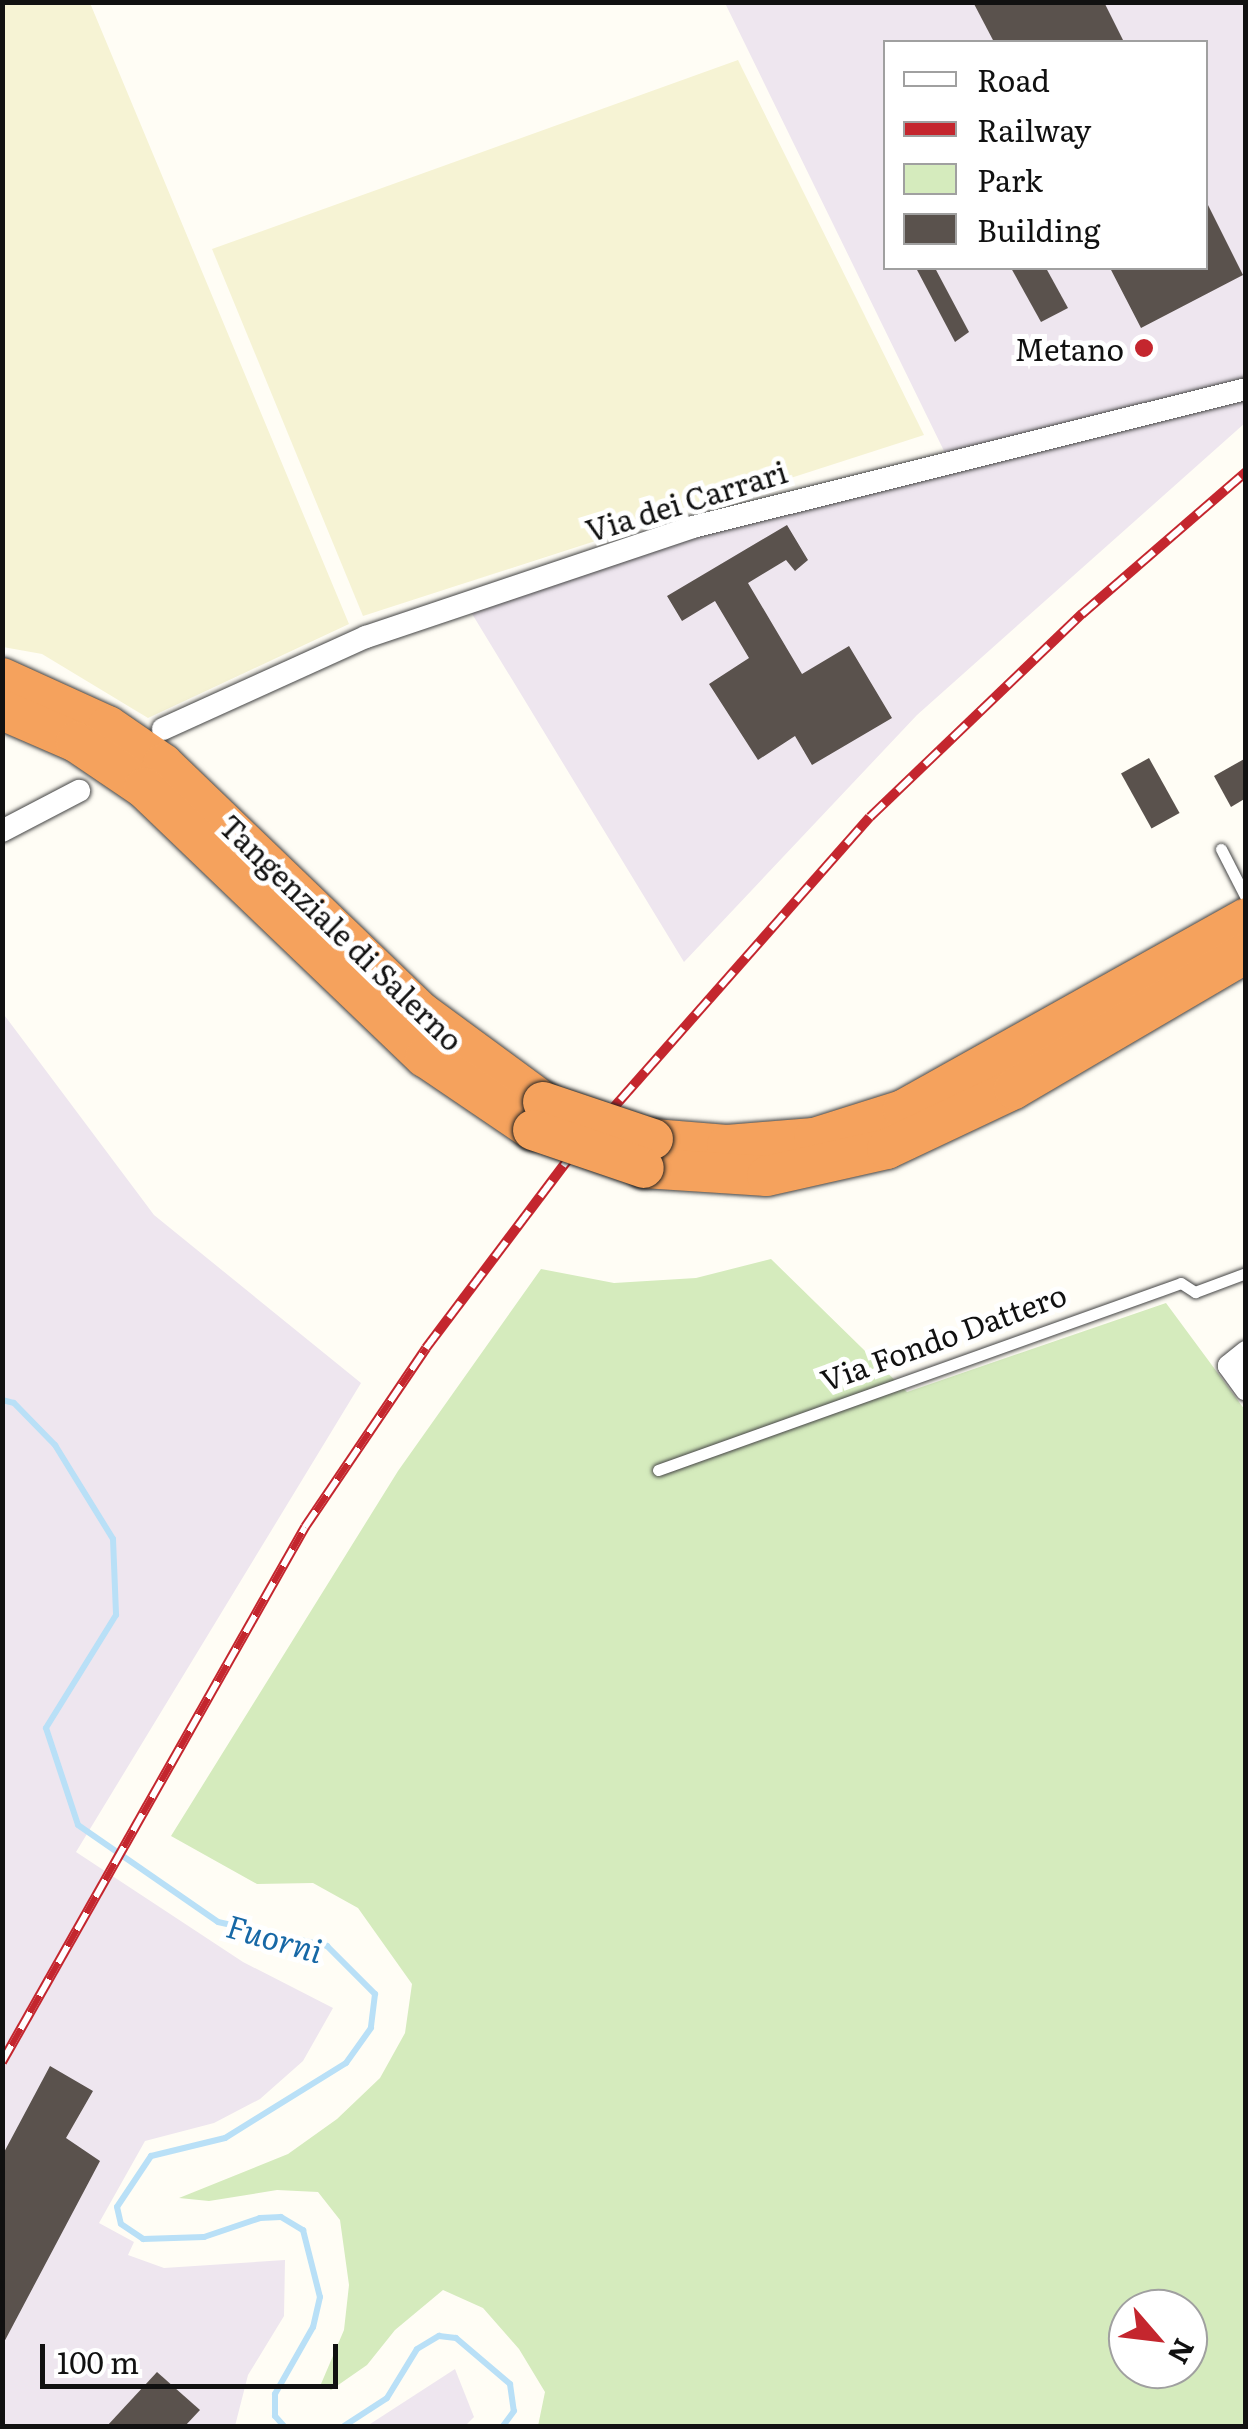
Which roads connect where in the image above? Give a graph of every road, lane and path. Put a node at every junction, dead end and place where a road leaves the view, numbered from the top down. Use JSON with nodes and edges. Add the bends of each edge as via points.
{"nodes":[{"id":1,"x":1246,"y":388,"type":"edge"},
{"id":2,"x":2,"y":678,"type":"edge"},
{"id":3,"x":2,"y":710,"type":"edge"},
{"id":4,"x":163,"y":730,"type":"dead end"},
{"id":5,"x":80,"y":791,"type":"dead end"},
{"id":6,"x":2,"y":831,"type":"edge"},
{"id":7,"x":1221,"y":849,"type":"dead end"},
{"id":8,"x":1245,"y":896,"type":"edge"},
{"id":9,"x":1246,"y":918,"type":"edge"},
{"id":10,"x":1246,"y":954,"type":"edge"},
{"id":11,"x":538,"y":1116,"type":"junction"},
{"id":12,"x":648,"y":1154,"type":"junction"},
{"id":13,"x":1246,"y":1273,"type":"edge"},
{"id":14,"x":1237,"y":1359,"type":"edge"},
{"id":15,"x":1246,"y":1388,"type":"edge"},
{"id":16,"x":658,"y":1470,"type":"dead end"}],
"edges":[{"from":1,"to":4,"type":"street","name":"Via dei Carrari","via":[[693,527],[366,638]]},
{"from":2,"to":11,"type":"highway","name":"Tangenziale di Salerno","via":[[98,720],[163,764]]},
{"from":3,"to":11,"type":"highway","name":"Tangenziale di Salerno","via":[[64,736],[144,788],[425,1057]]},
{"from":5,"to":6,"type":"street"},
{"from":7,"to":8,"type":"lane"},
{"from":9,"to":12,"type":"highway","name":"Tangenziale di Salerno","via":[[903,1110],[814,1138]]},
{"from":10,"to":12,"type":"highway","name":"Tangenziale di Salerno","via":[[1014,1088],[887,1149],[767,1176]]},
{"from":11,"to":12,"type":"highway","name":"Tangenziale di Salerno","bridge":true},
{"from":13,"to":16,"type":"lane","name":"Via Fondo Dattero","via":[[1195,1292],[1181,1283]]},
{"from":14,"to":15,"type":"street"}]}
